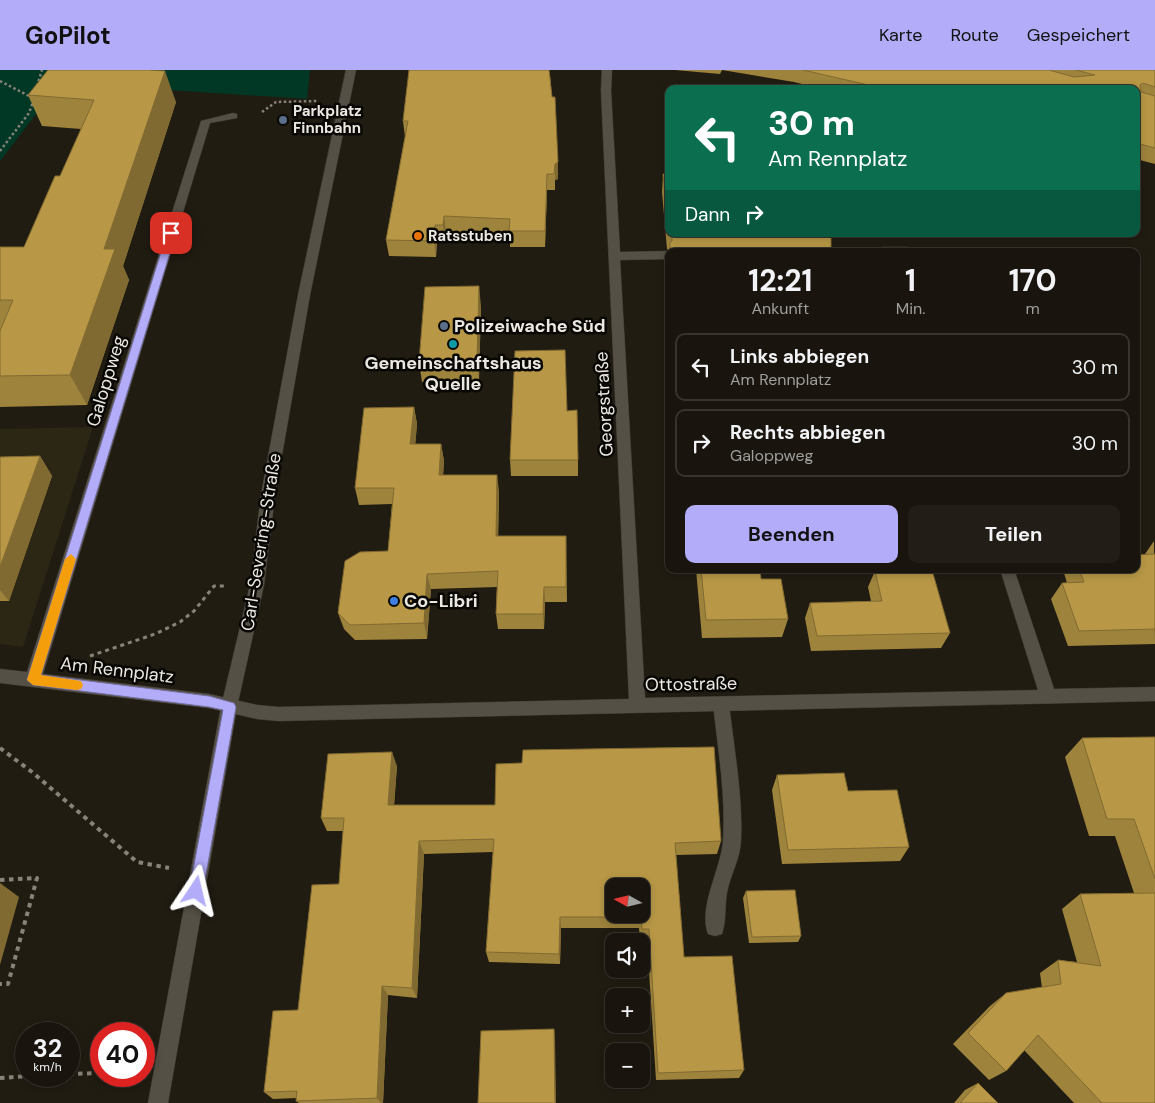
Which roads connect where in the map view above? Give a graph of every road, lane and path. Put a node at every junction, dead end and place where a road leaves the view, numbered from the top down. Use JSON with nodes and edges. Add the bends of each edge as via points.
{"nodes":[{"id":1,"x":42,"y":70,"type":"edge"},
{"id":2,"x":351,"y":70,"type":"edge"},
{"id":3,"x":607,"y":70,"type":"edge"},
{"id":4,"x":0,"y":81,"type":"edge"},
{"id":5,"x":33,"y":98,"type":"junction"},
{"id":6,"x":344,"y":100,"type":"junction"},
{"id":7,"x":262,"y":112,"type":"dead end"},
{"id":8,"x":233,"y":116,"type":"dead end"},
{"id":9,"x":0,"y":151,"type":"edge"},
{"id":10,"x":665,"y":255,"type":"edge"},
{"id":11,"x":616,"y":256,"type":"junction"},
{"id":12,"x":1008,"y":573,"type":"edge"},
{"id":13,"x":257,"y":586,"type":"junction"},
{"id":14,"x":88,"y":657,"type":"dead end"},
{"id":15,"x":0,"y":676,"type":"edge"},
{"id":16,"x":33,"y":680,"type":"junction"},
{"id":17,"x":1155,"y":694,"type":"edge"},
{"id":18,"x":1048,"y":696,"type":"junction"},
{"id":19,"x":721,"y":704,"type":"junction"},
{"id":20,"x":637,"y":706,"type":"junction"},
{"id":21,"x":230,"y":707,"type":"junction"},
{"id":22,"x":0,"y":748,"type":"edge"},
{"id":23,"x":199,"y":873,"type":"junction"},
{"id":24,"x":0,"y":880,"type":"edge"},
{"id":25,"x":716,"y":927,"type":"dead end"},
{"id":26,"x":0,"y":984,"type":"edge"},
{"id":27,"x":15,"y":1077,"type":"edge"},
{"id":28,"x":0,"y":1078,"type":"edge"},
{"id":29,"x":158,"y":1103,"type":"edge"}],
"edges":[{"from":1,"to":5,"type":"path"},
{"from":2,"to":6,"type":"street","name":"Carl-Severing-Straße"},
{"from":3,"to":11,"type":"street","name":"Georgstraße"},
{"from":4,"to":5,"type":"path"},
{"from":5,"to":9,"type":"path","via":[[29,113]]},
{"from":6,"to":7,"type":"path","via":[[276,102]]},
{"from":6,"to":13,"type":"street","name":"Carl-Severing-Straße","via":[[268,495]]},
{"from":8,"to":16,"type":"street","name":"Galoppweg","via":[[206,121]]},
{"from":10,"to":11,"type":"street"},
{"from":11,"to":20,"type":"street","name":"Georgstraße"},
{"from":12,"to":18,"type":"street"},
{"from":13,"to":14,"type":"path","via":[[214,586],[191,614],[156,636]]},
{"from":13,"to":21,"type":"street","name":"Carl-Severing-Straße"},
{"from":15,"to":16,"type":"street","name":"Am Rennplatz"},
{"from":16,"to":21,"type":"street","name":"Am Rennplatz","via":[[209,701]]},
{"from":17,"to":18,"type":"street","name":"Ottostraße"},
{"from":18,"to":19,"type":"street","name":"Ottostraße"},
{"from":19,"to":20,"type":"street","name":"Ottostraße"},
{"from":19,"to":25,"type":"street","via":[[732,841],[728,866],[719,889]]},
{"from":20,"to":21,"type":"street","name":"Ottostraße","via":[[278,714]]},
{"from":21,"to":23,"type":"street","name":"Carl-Severing-Straße"},
{"from":22,"to":23,"type":"path","via":[[137,862]]},
{"from":23,"to":29,"type":"street","name":"Carl-Severing-Straße"},
{"from":24,"to":26,"type":"path","via":[[37,878],[8,984]]},
{"from":27,"to":28,"type":"path"}]}
